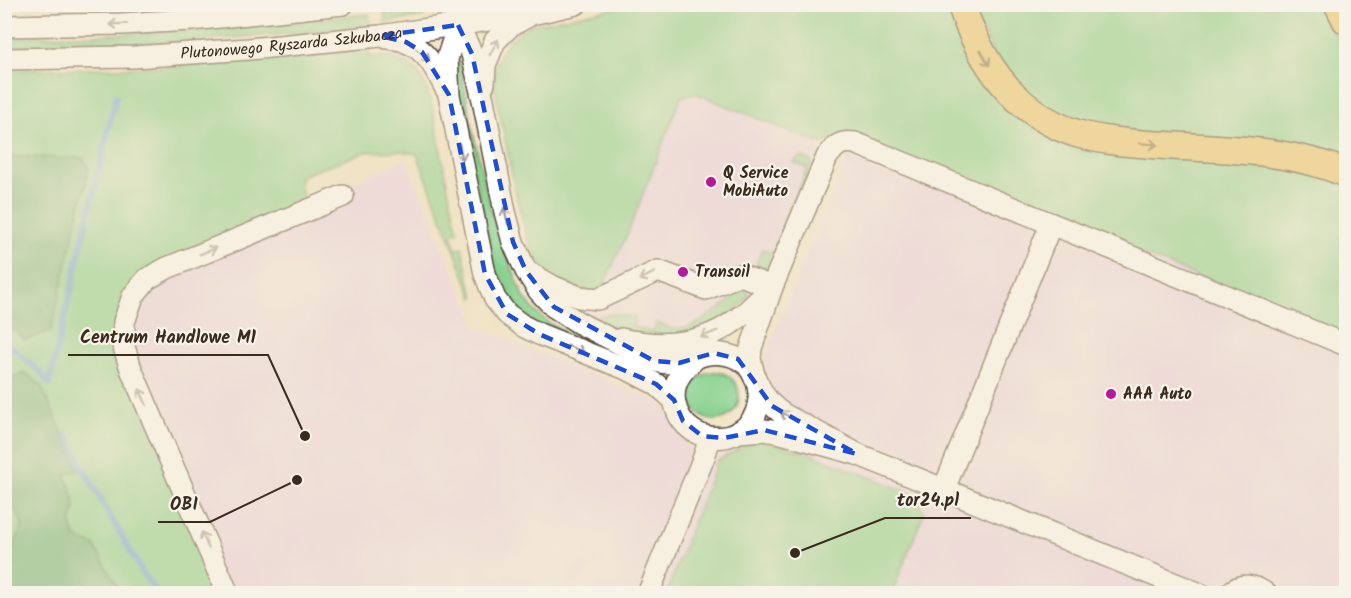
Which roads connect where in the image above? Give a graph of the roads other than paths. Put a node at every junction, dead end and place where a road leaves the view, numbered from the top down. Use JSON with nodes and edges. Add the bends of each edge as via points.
{"nodes":[{"id":1,"x":343,"y":4,"type":"edge"},
{"id":2,"x":483,"y":4,"type":"edge"},
{"id":3,"x":576,"y":4,"type":"edge"},
{"id":4,"x":960,"y":4,"type":"edge"},
{"id":5,"x":1338,"y":4,"type":"edge"},
{"id":6,"x":536,"y":13,"type":"junction"},
{"id":7,"x":457,"y":15,"type":"edge"},
{"id":8,"x":1347,"y":20,"type":"edge"},
{"id":9,"x":4,"y":26,"type":"edge"},
{"id":10,"x":380,"y":36,"type":"junction"},
{"id":11,"x":4,"y":59,"type":"edge"},
{"id":12,"x":449,"y":95,"type":"junction"},
{"id":13,"x":483,"y":100,"type":"junction"},
{"id":14,"x":1347,"y":173,"type":"edge"},
{"id":15,"x":343,"y":196,"type":"dead end"},
{"id":16,"x":1051,"y":224,"type":"junction"},
{"id":17,"x":525,"y":271,"type":"junction"},
{"id":18,"x":772,"y":287,"type":"junction"},
{"id":19,"x":606,"y":336,"type":"junction"},
{"id":20,"x":1347,"y":345,"type":"edge"},
{"id":21,"x":704,"y":356,"type":"junction"},
{"id":22,"x":756,"y":380,"type":"junction"},
{"id":23,"x":674,"y":400,"type":"junction"},
{"id":24,"x":738,"y":432,"type":"junction"},
{"id":25,"x":710,"y":438,"type":"junction"},
{"id":26,"x":857,"y":454,"type":"junction"},
{"id":27,"x":944,"y":489,"type":"junction"},
{"id":28,"x":228,"y":594,"type":"edge"},
{"id":29,"x":648,"y":594,"type":"edge"},
{"id":30,"x":1200,"y":594,"type":"edge"},
{"id":31,"x":1229,"y":594,"type":"edge"},
{"id":32,"x":1266,"y":594,"type":"edge"}],
"edges":[{"from":1,"to":9,"type":"street","name":"Plutonowego Ryszarda Szkubacza","one_way":true,"via":[[191,20]]},
{"from":2,"to":7,"type":"street"},
{"from":3,"to":6,"type":"street","name":"Plutonowego Ryszarda Szkubacza"},
{"from":4,"to":14,"type":"main road","one_way":true,"via":[[976,43],[1009,92],[1049,121],[1075,133],[1118,142],[1300,158]]},
{"from":5,"to":8,"type":"main road"},
{"from":6,"to":7,"type":"street","name":"Plutonowego Ryszarda Szkubacza"},
{"from":13,"to":6,"type":"street","one_way":true,"via":[[485,65],[495,41],[510,26]]},
{"from":7,"to":10,"type":"street","name":"Plutonowego Ryszarda Szkubacza"},
{"from":7,"to":12,"type":"street","via":[[447,59]]},
{"from":7,"to":13,"type":"street"},
{"from":10,"to":11,"type":"street","name":"Plutonowego Ryszarda Szkubacza","via":[[178,55]]},
{"from":10,"to":12,"type":"street","one_way":true,"via":[[406,42],[422,52],[434,64]]},
{"from":12,"to":23,"type":"street","one_way":true,"via":[[485,274],[495,299],[523,326],[629,370],[656,384]]},
{"from":17,"to":13,"type":"street","one_way":true,"via":[[505,212]]},
{"from":28,"to":15,"type":"street","one_way":true,"via":[[131,369],[123,344],[124,322],[133,296],[147,279]]},
{"from":16,"to":18,"type":"street","via":[[855,143],[844,142],[827,157]]},
{"from":16,"to":20,"type":"street"},
{"from":16,"to":27,"type":"street"},
{"from":18,"to":17,"type":"street","one_way":true,"via":[[740,275],[706,289],[658,271],[598,299],[579,297]]},
{"from":17,"to":19,"type":"street","via":[[554,307]]},
{"from":18,"to":19,"type":"street","one_way":true,"via":[[737,319],[701,338],[648,344]]},
{"from":18,"to":21,"type":"street","via":[[734,338]]},
{"from":18,"to":22,"type":"street","via":[[751,348]]},
{"from":19,"to":21,"type":"street","via":[[654,362],[666,364]]},
{"from":21,"to":22,"type":"street","via":[[727,354],[738,359]]},
{"from":21,"to":23,"type":"street","via":[[684,368],[675,386]]},
{"from":22,"to":24,"type":"street","via":[[756,411]]},
{"from":26,"to":22,"type":"street","one_way":true,"via":[[772,406]]},
{"from":23,"to":25,"type":"street","via":[[689,429]]},
{"from":24,"to":25,"type":"street"},
{"from":24,"to":26,"type":"street","via":[[777,432]]},
{"from":25,"to":29,"type":"street"},
{"from":26,"to":27,"type":"street"},
{"from":27,"to":30,"type":"street"},
{"from":31,"to":32,"type":"street","via":[[1249,586]]}]}
